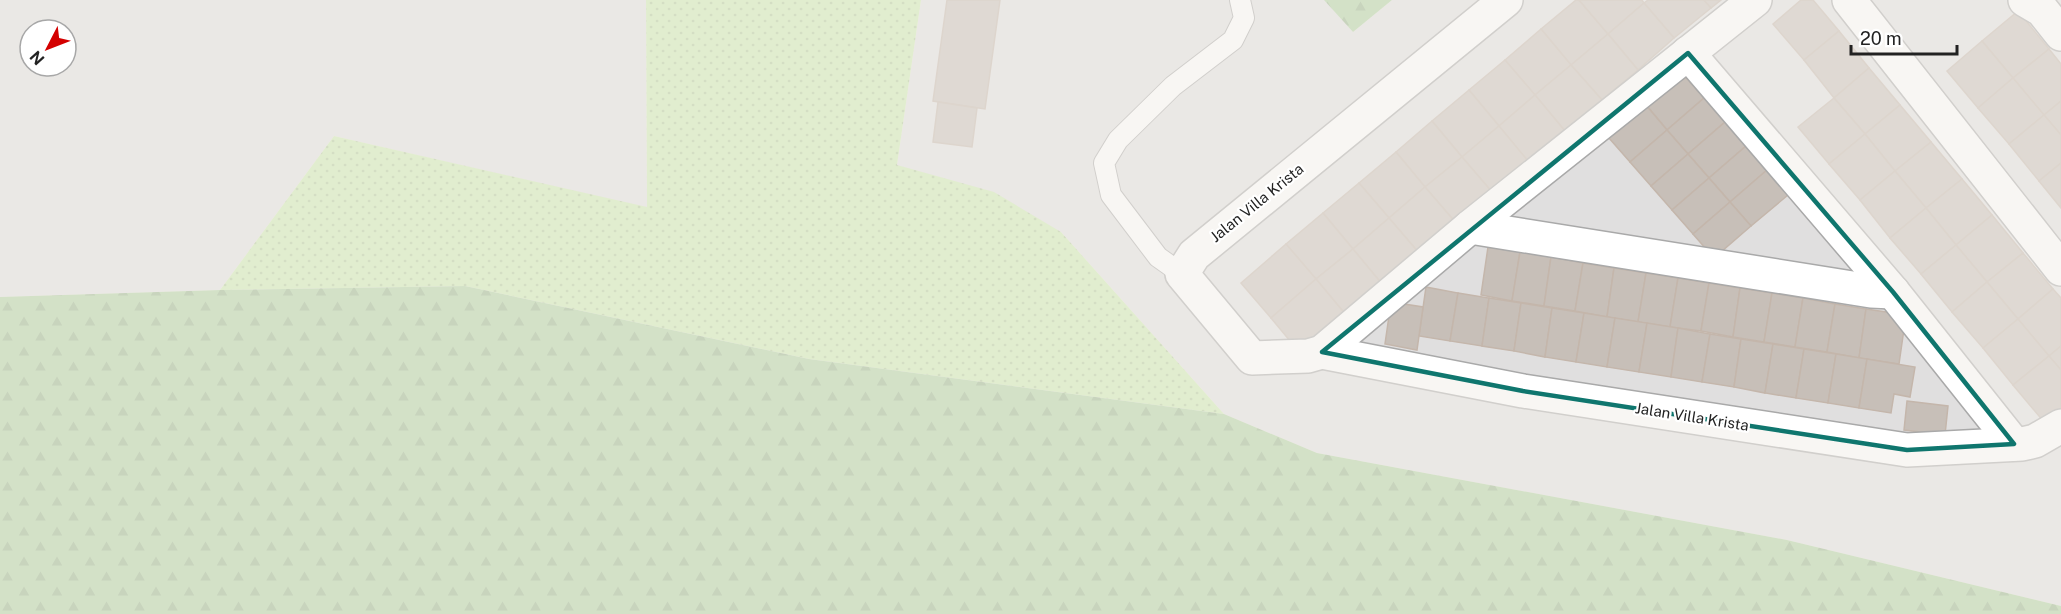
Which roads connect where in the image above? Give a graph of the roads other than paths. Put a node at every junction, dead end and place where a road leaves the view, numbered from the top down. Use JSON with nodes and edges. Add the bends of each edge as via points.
{"nodes":[{"id":1,"x":1240,"y":0,"type":"edge"},
{"id":2,"x":1506,"y":0,"type":"edge"},
{"id":3,"x":1755,"y":0,"type":"edge"},
{"id":4,"x":1849,"y":0,"type":"edge"},
{"id":5,"x":2025,"y":0,"type":"edge"},
{"id":6,"x":2061,"y":34,"type":"edge"},
{"id":7,"x":1688,"y":52,"type":"junction"},
{"id":8,"x":1470,"y":227,"type":"junction"},
{"id":9,"x":2061,"y":269,"type":"edge"},
{"id":10,"x":1182,"y":274,"type":"junction"},
{"id":11,"x":1893,"y":292,"type":"junction"},
{"id":12,"x":1322,"y":352,"type":"junction"},
{"id":13,"x":2061,"y":426,"type":"edge"},
{"id":14,"x":2013,"y":444,"type":"junction"}],
"edges":[{"from":1,"to":10,"type":"lane","via":[[1244,18],[1233,40],[1173,86],[1118,140],[1104,163],[1111,195],[1158,257]]},
{"from":2,"to":10,"type":"street","name":"Jalan Villa Krista","via":[[1214,237],[1194,255]]},
{"from":3,"to":7,"type":"street"},
{"from":4,"to":9,"type":"street"},
{"from":5,"to":6,"type":"street","via":[[2042,10]]},
{"from":7,"to":8,"type":"street"},
{"from":7,"to":11,"type":"street"},
{"from":8,"to":11,"type":"street"},
{"from":8,"to":12,"type":"street"},
{"from":10,"to":12,"type":"street","name":"Jalan Villa Krista","via":[[1252,358]]},
{"from":11,"to":14,"type":"street"},
{"from":12,"to":14,"type":"street","name":"Jalan Villa Krista","via":[[1523,392],[1907,450]]},
{"from":13,"to":14,"type":"street","name":"Jalan Villa Krista","via":[[2035,441]]}]}
